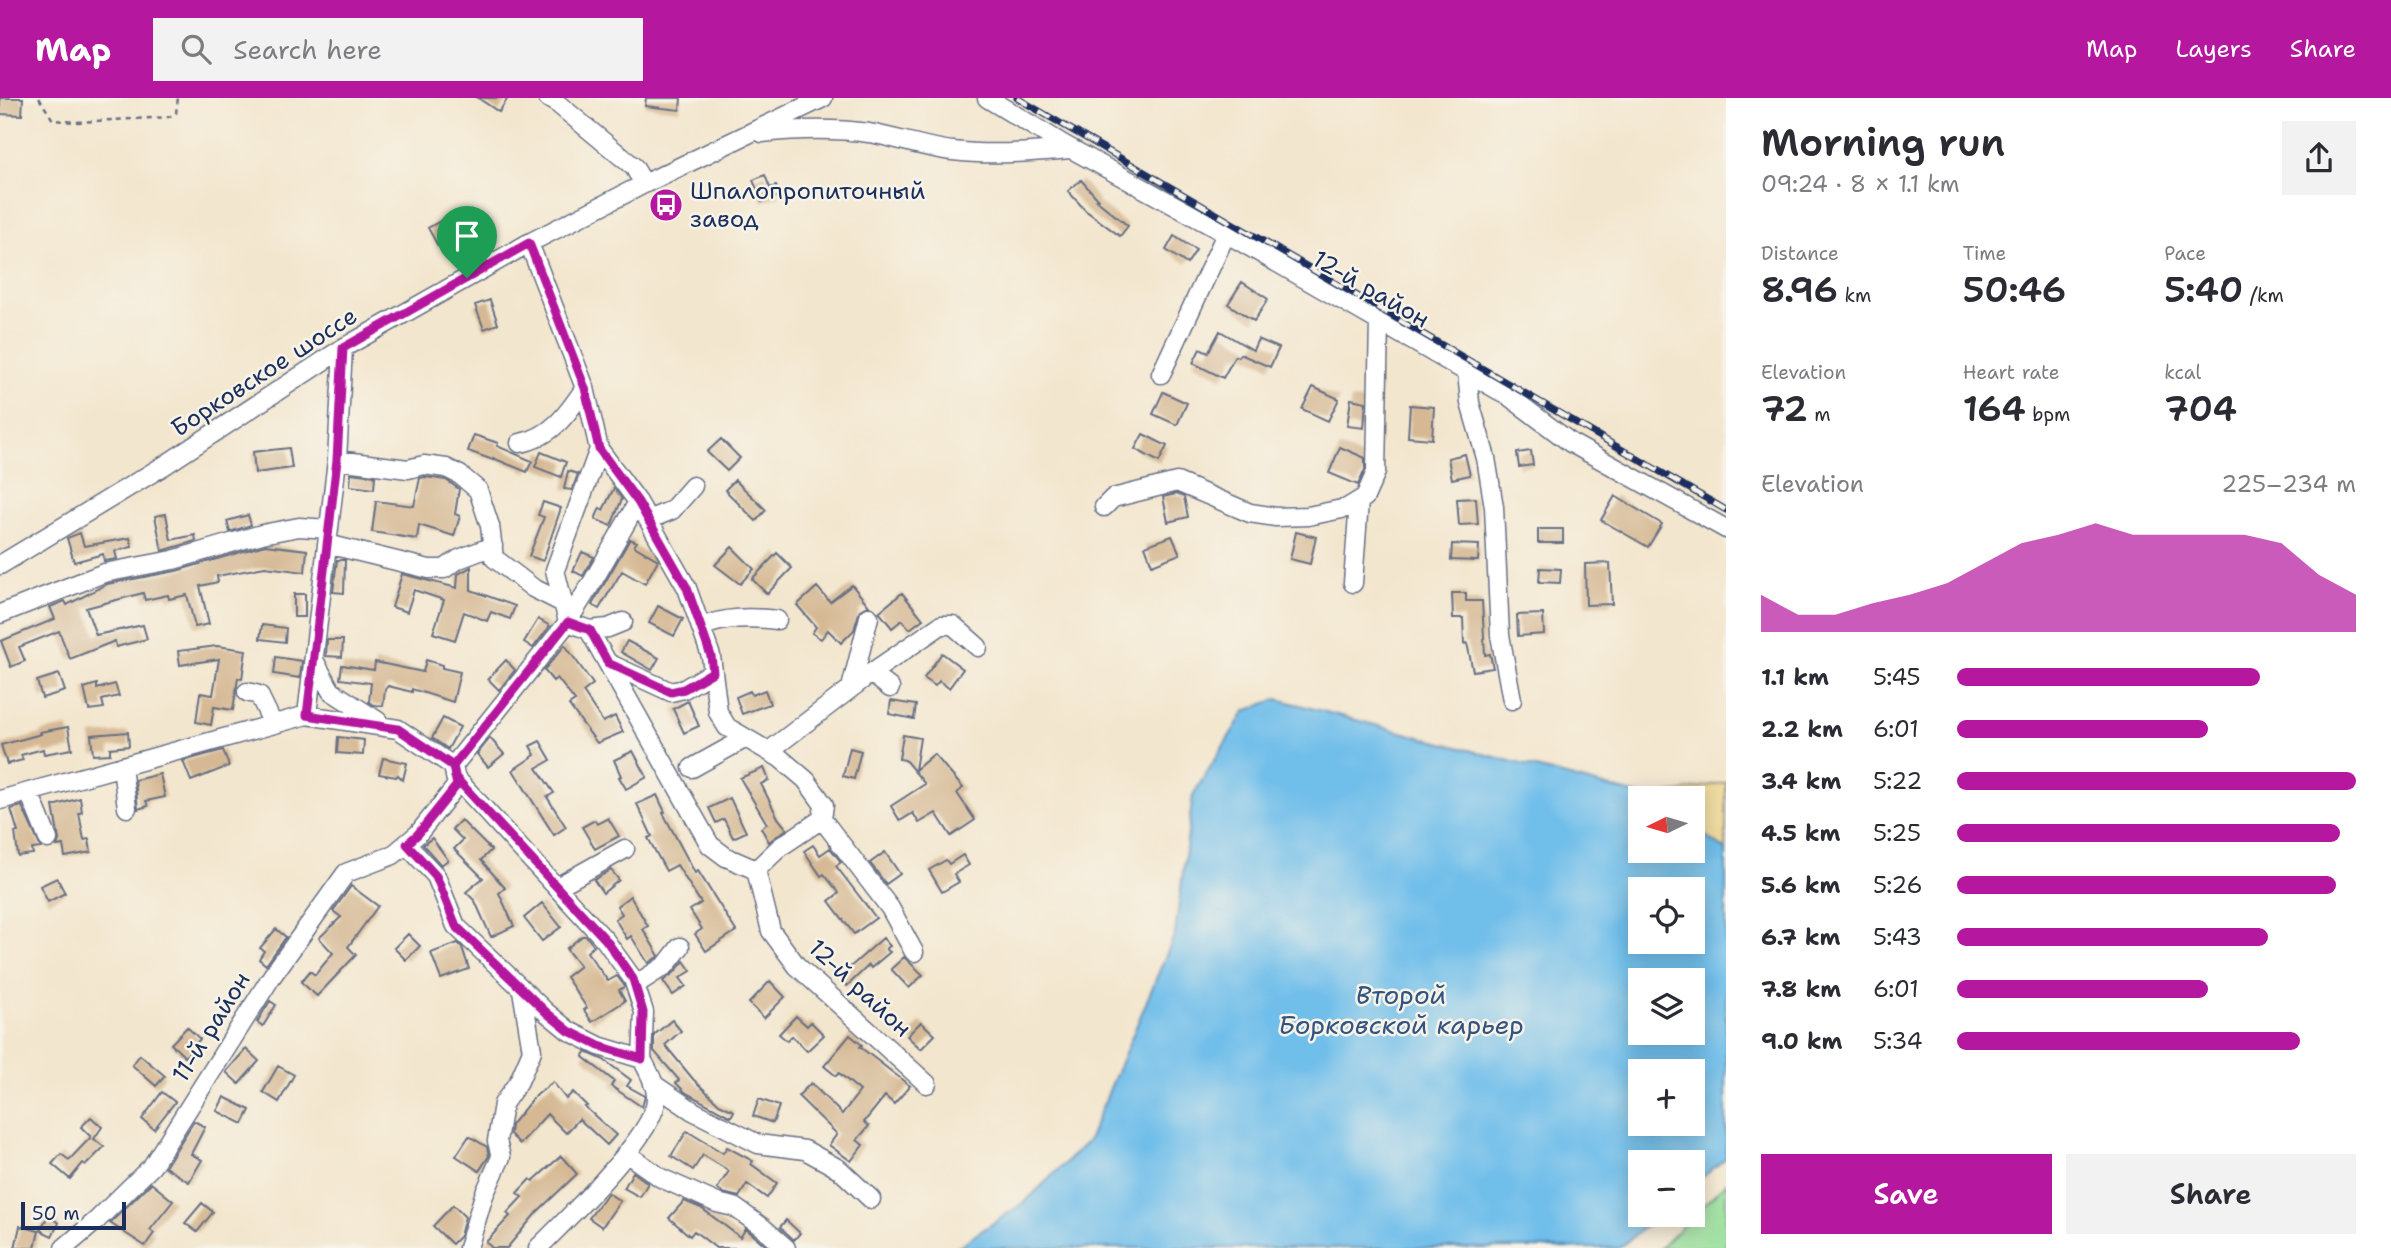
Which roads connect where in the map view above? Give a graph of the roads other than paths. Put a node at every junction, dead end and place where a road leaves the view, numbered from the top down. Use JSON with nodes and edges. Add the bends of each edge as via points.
{"nodes":[{"id":1,"x":548,"y":98,"type":"edge"},
{"id":2,"x":822,"y":98,"type":"edge"},
{"id":3,"x":987,"y":98,"type":"edge"},
{"id":4,"x":745,"y":135,"type":"junction"},
{"id":5,"x":1072,"y":149,"type":"junction"},
{"id":6,"x":644,"y":184,"type":"junction"},
{"id":7,"x":1226,"y":234,"type":"junction"},
{"id":8,"x":529,"y":243,"type":"junction"},
{"id":9,"x":1378,"y":321,"type":"junction"},
{"id":10,"x":343,"y":348,"type":"junction"},
{"id":11,"x":1467,"y":372,"type":"junction"},
{"id":12,"x":1161,"y":374,"type":"dead end"},
{"id":13,"x":585,"y":388,"type":"junction"},
{"id":14,"x":520,"y":443,"type":"dead end"},
{"id":15,"x":599,"y":449,"type":"junction"},
{"id":16,"x":337,"y":460,"type":"junction"},
{"id":17,"x":693,"y":486,"type":"dead end"},
{"id":18,"x":1359,"y":501,"type":"junction"},
{"id":19,"x":638,"y":502,"type":"junction"},
{"id":20,"x":1104,"y":507,"type":"dead end"},
{"id":21,"x":649,"y":520,"type":"junction"},
{"id":22,"x":1726,"y":529,"type":"edge"},
{"id":23,"x":328,"y":536,"type":"junction"},
{"id":24,"x":493,"y":546,"type":"junction"},
{"id":25,"x":0,"y":565,"type":"edge"},
{"id":26,"x":1353,"y":583,"type":"dead end"},
{"id":27,"x":0,"y":614,"type":"edge"},
{"id":28,"x":567,"y":615,"type":"junction"},
{"id":29,"x":869,"y":617,"type":"dead end"},
{"id":30,"x":777,"y":620,"type":"dead end"},
{"id":31,"x":623,"y":622,"type":"dead end"},
{"id":32,"x":701,"y":627,"type":"junction"},
{"id":33,"x":590,"y":630,"type":"junction"},
{"id":34,"x":978,"y":647,"type":"dead end"},
{"id":35,"x":314,"y":660,"type":"junction"},
{"id":36,"x":608,"y":663,"type":"junction"},
{"id":37,"x":713,"y":672,"type":"junction"},
{"id":38,"x":871,"y":673,"type":"junction"},
{"id":39,"x":851,"y":688,"type":"junction"},
{"id":40,"x":890,"y":688,"type":"dead end"},
{"id":41,"x":247,"y":692,"type":"dead end"},
{"id":42,"x":1512,"y":700,"type":"dead end"},
{"id":43,"x":307,"y":715,"type":"junction"},
{"id":44,"x":273,"y":724,"type":"junction"},
{"id":45,"x":390,"y":728,"type":"junction"},
{"id":46,"x":746,"y":738,"type":"junction"},
{"id":47,"x":769,"y":751,"type":"junction"},
{"id":48,"x":122,"y":766,"type":"junction"},
{"id":49,"x":692,"y":768,"type":"dead end"},
{"id":50,"x":454,"y":772,"type":"junction"},
{"id":51,"x":29,"y":792,"type":"junction"},
{"id":52,"x":0,"y":800,"type":"edge"},
{"id":53,"x":127,"y":808,"type":"dead end"},
{"id":54,"x":822,"y":819,"type":"junction"},
{"id":55,"x":48,"y":839,"type":"dead end"},
{"id":56,"x":407,"y":844,"type":"junction"},
{"id":57,"x":625,"y":849,"type":"dead end"},
{"id":58,"x":756,"y":870,"type":"junction"},
{"id":59,"x":557,"y":887,"type":"junction"},
{"id":60,"x":680,"y":947,"type":"dead end"},
{"id":61,"x":914,"y":953,"type":"dead end"},
{"id":62,"x":635,"y":985,"type":"junction"},
{"id":63,"x":522,"y":990,"type":"junction"},
{"id":64,"x":642,"y":1059,"type":"junction"},
{"id":65,"x":653,"y":1084,"type":"junction"},
{"id":66,"x":927,"y":1084,"type":"dead end"},
{"id":67,"x":626,"y":1153,"type":"junction"},
{"id":68,"x":871,"y":1199,"type":"dead end"},
{"id":69,"x":64,"y":1248,"type":"edge"},
{"id":70,"x":468,"y":1248,"type":"edge"},
{"id":71,"x":538,"y":1248,"type":"edge"},
{"id":72,"x":786,"y":1248,"type":"edge"}],
"edges":[{"from":1,"to":6,"type":"street","via":[[634,167]]},
{"from":2,"to":4,"type":"street","name":"Борковское шоссе"},
{"from":3,"to":5,"type":"street","name":"12-й район"},
{"from":4,"to":5,"type":"street","via":[[833,129],[954,151]]},
{"from":4,"to":6,"type":"street","name":"Борковское шоссе"},
{"from":5,"to":7,"type":"street","name":"12-й район"},
{"from":6,"to":8,"type":"street","name":"Борковское шоссе"},
{"from":7,"to":9,"type":"street","name":"12-й район"},
{"from":7,"to":12,"type":"street"},
{"from":8,"to":10,"type":"street","name":"Борковское шоссе"},
{"from":8,"to":13,"type":"street"},
{"from":9,"to":11,"type":"street","name":"12-й район"},
{"from":9,"to":18,"type":"street","via":[[1376,472]]},
{"from":10,"to":16,"type":"street"},
{"from":10,"to":25,"type":"street","name":"Борковское шоссе","via":[[165,465]]},
{"from":11,"to":22,"type":"street","name":"12-й район","via":[[1510,397],[1571,443]]},
{"from":11,"to":42,"type":"street","via":[[1494,507],[1500,635]]},
{"from":13,"to":14,"type":"street","via":[[550,431]]},
{"from":13,"to":15,"type":"street"},
{"from":15,"to":19,"type":"street"},
{"from":15,"to":28,"type":"street","via":[[555,570]]},
{"from":16,"to":23,"type":"street"},
{"from":16,"to":24,"type":"street","via":[[408,469],[446,467],[478,490]]},
{"from":17,"to":21,"type":"street","via":[[672,510]]},
{"from":18,"to":20,"type":"street","via":[[1308,516],[1276,517],[1250,513],[1177,482],[1113,498]]},
{"from":18,"to":26,"type":"street"},
{"from":19,"to":21,"type":"street"},
{"from":19,"to":28,"type":"street","via":[[593,581]]},
{"from":21,"to":32,"type":"street","via":[[687,588]]},
{"from":23,"to":24,"type":"street","via":[[429,569],[444,569]]},
{"from":23,"to":27,"type":"street","via":[[299,527],[274,532],[173,560],[104,573]]},
{"from":23,"to":35,"type":"street"},
{"from":24,"to":28,"type":"street","via":[[495,558]]},
{"from":28,"to":33,"type":"street"},
{"from":28,"to":50,"type":"street"},
{"from":29,"to":39,"type":"street"},
{"from":30,"to":32,"type":"street","via":[[748,617]]},
{"from":31,"to":33,"type":"street"},
{"from":32,"to":37,"type":"street"},
{"from":33,"to":36,"type":"street"},
{"from":34,"to":38,"type":"street","via":[[953,625],[941,625]]},
{"from":35,"to":43,"type":"street"},
{"from":35,"to":45,"type":"street","via":[[331,691]]},
{"from":36,"to":37,"type":"street","via":[[671,692]]},
{"from":36,"to":58,"type":"street","via":[[710,845]]},
{"from":37,"to":46,"type":"street","via":[[718,712],[727,727]]},
{"from":38,"to":39,"type":"street"},
{"from":38,"to":40,"type":"street"},
{"from":39,"to":47,"type":"street"},
{"from":41,"to":44,"type":"street","via":[[259,695]]},
{"from":43,"to":44,"type":"street"},
{"from":43,"to":45,"type":"street"},
{"from":44,"to":48,"type":"street"},
{"from":45,"to":50,"type":"street","via":[[398,729]]},
{"from":46,"to":47,"type":"street"},
{"from":46,"to":49,"type":"street"},
{"from":47,"to":54,"type":"street","via":[[806,780],[824,805]]},
{"from":48,"to":51,"type":"street"},
{"from":48,"to":53,"type":"street"},
{"from":50,"to":56,"type":"street","name":"11-й район","via":[[457,785]]},
{"from":50,"to":59,"type":"street"},
{"from":51,"to":52,"type":"street"},
{"from":51,"to":55,"type":"street"},
{"from":54,"to":58,"type":"street","via":[[780,846]]},
{"from":54,"to":61,"type":"street","via":[[890,908]]},
{"from":56,"to":63,"type":"street","via":[[436,876],[456,926]]},
{"from":56,"to":69,"type":"street","name":"11-й район","via":[[393,855],[346,873],[272,976],[152,1166]]},
{"from":57,"to":59,"type":"street"},
{"from":58,"to":66,"type":"street","name":"12-й район","via":[[771,931],[797,966]]},
{"from":59,"to":62,"type":"street","via":[[606,940]]},
{"from":60,"to":62,"type":"street","via":[[666,965]]},
{"from":62,"to":64,"type":"street","via":[[643,1012]]},
{"from":63,"to":64,"type":"street","via":[[569,1031]]},
{"from":63,"to":70,"type":"street","via":[[533,1051],[503,1104],[497,1141],[501,1157]]},
{"from":64,"to":65,"type":"street"},
{"from":65,"to":67,"type":"street","via":[[656,1101],[648,1125]]},
{"from":65,"to":68,"type":"street","via":[[693,1111],[758,1144],[805,1150],[839,1170]]},
{"from":67,"to":71,"type":"street"},
{"from":67,"to":72,"type":"street","via":[[661,1178],[734,1207]]}]}
